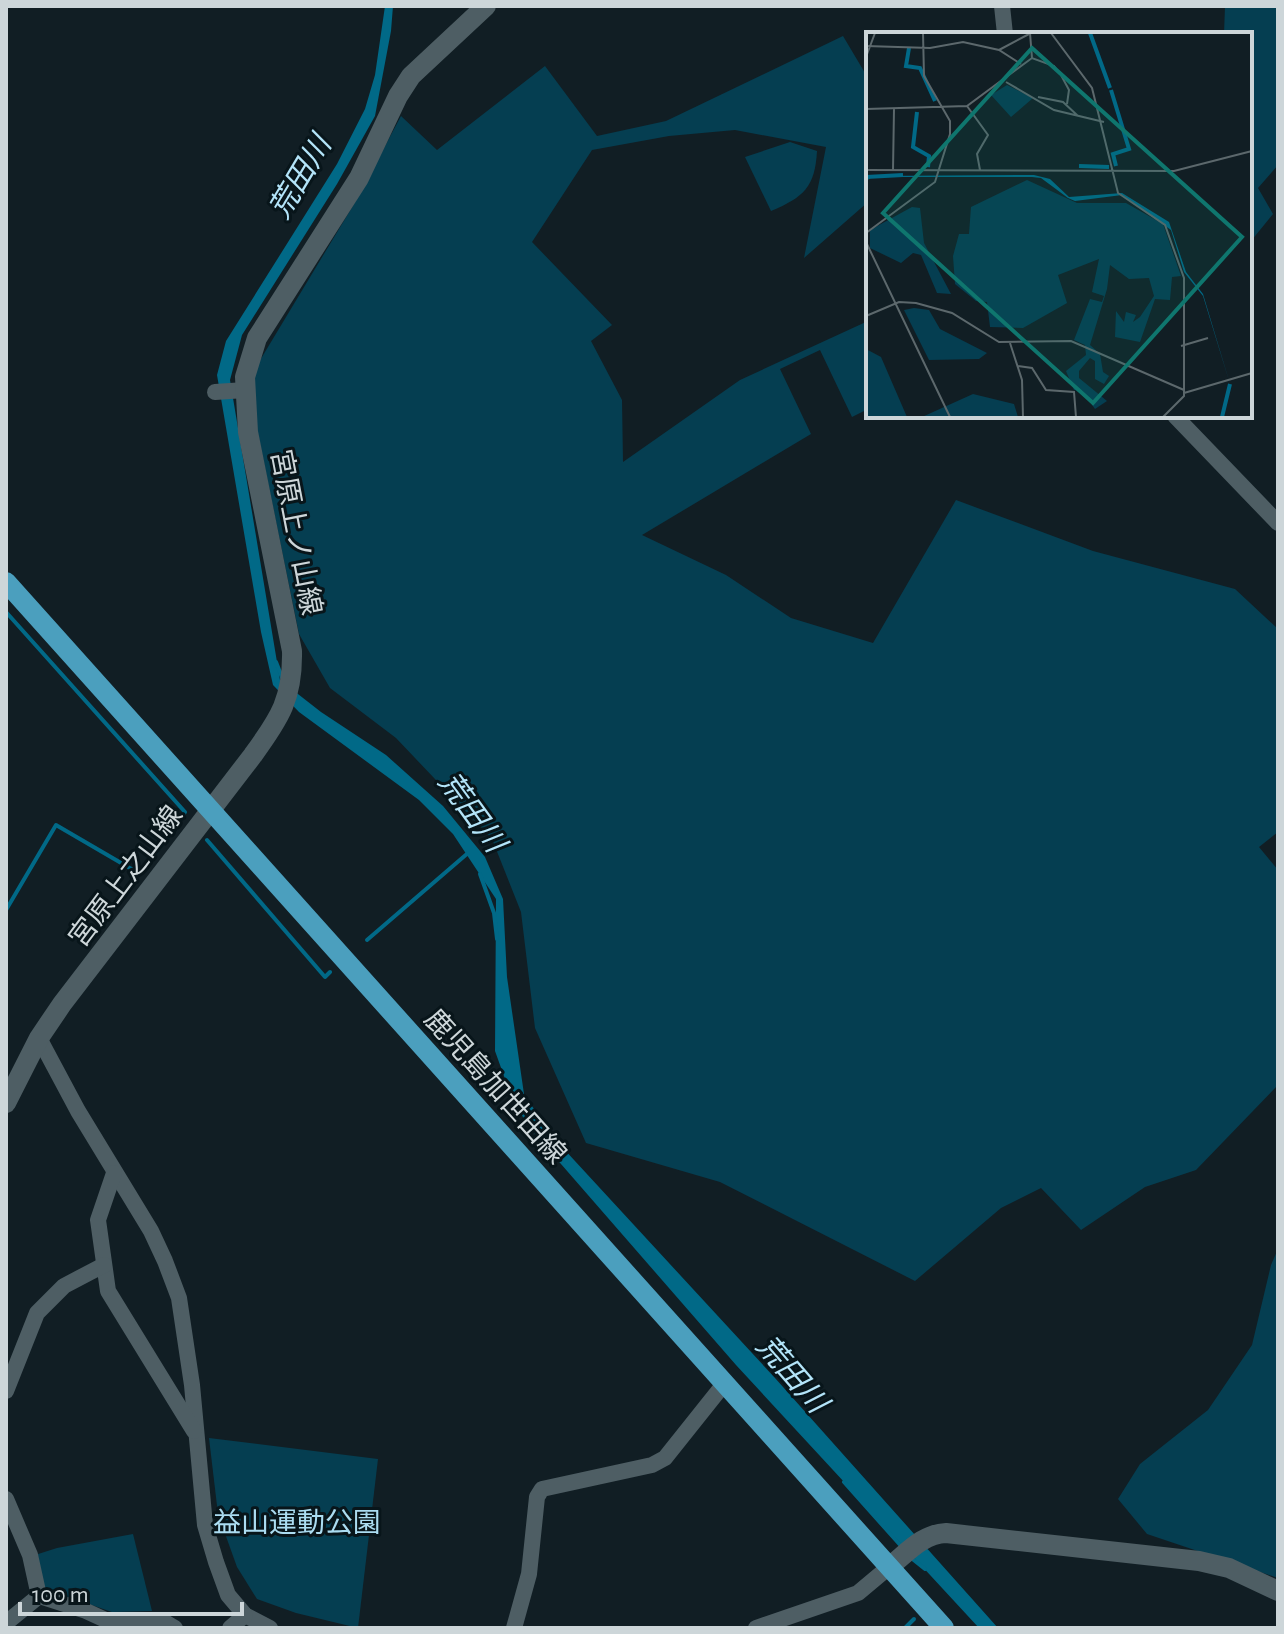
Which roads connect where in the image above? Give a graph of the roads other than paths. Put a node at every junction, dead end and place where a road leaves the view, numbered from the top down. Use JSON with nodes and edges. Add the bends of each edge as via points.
{"nodes":[{"id":1,"x":486,"y":6,"type":"edge"},
{"id":2,"x":1002,"y":6,"type":"edge"},
{"id":3,"x":1005,"y":32,"type":"edge"},
{"id":4,"x":245,"y":390,"type":"junction"},
{"id":5,"x":215,"y":392,"type":"dead end"},
{"id":6,"x":1177,"y":418,"type":"edge"},
{"id":7,"x":1278,"y":523,"type":"edge"},
{"id":8,"x":6,"y":582,"type":"edge"},
{"id":9,"x":292,"y":685,"type":"joint"},
{"id":10,"x":211,"y":809,"type":"junction"},
{"id":11,"x":39,"y":1038,"type":"junction"},
{"id":12,"x":6,"y":1103,"type":"edge"},
{"id":13,"x":114,"y":1173,"type":"junction"},
{"id":14,"x":104,"y":1265,"type":"junction"},
{"id":15,"x":724,"y":1384,"type":"junction"},
{"id":16,"x":6,"y":1391,"type":"edge"},
{"id":17,"x":197,"y":1436,"type":"junction"},
{"id":18,"x":6,"y":1499,"type":"edge"},
{"id":19,"x":897,"y":1561,"type":"junction"},
{"id":20,"x":1278,"y":1591,"type":"edge"},
{"id":21,"x":39,"y":1596,"type":"junction"},
{"id":22,"x":245,"y":1615,"type":"junction"},
{"id":23,"x":6,"y":1623,"type":"edge"},
{"id":24,"x":110,"y":1625,"type":"edge"},
{"id":25,"x":175,"y":1628,"type":"edge"},
{"id":26,"x":230,"y":1628,"type":"edge"},
{"id":27,"x":270,"y":1628,"type":"edge"},
{"id":28,"x":514,"y":1628,"type":"edge"},
{"id":29,"x":756,"y":1628,"type":"edge"},
{"id":30,"x":944,"y":1628,"type":"edge"}],
"edges":[{"from":1,"to":4,"type":"street","via":[[432,54],[398,96],[370,160],[257,338]]},
{"from":2,"to":3,"type":"street"},
{"from":4,"to":5,"type":"street"},
{"from":4,"to":9,"type":"street","name":"宮原上ノ山線","via":[[248,432],[292,651]]},
{"from":6,"to":7,"type":"street"},
{"from":8,"to":10,"type":"main road","name":"鹿児島加世田線"},
{"from":9,"to":10,"type":"street","name":"宮原上之山線","via":[[277,722]]},
{"from":10,"to":11,"type":"street","name":"宮原上之山線"},
{"from":10,"to":15,"type":"main road","name":"鹿児島加世田線"},
{"from":11,"to":12,"type":"street","name":"宮原上之山線"},
{"from":11,"to":13,"type":"street"},
{"from":13,"to":14,"type":"street","via":[[98,1220]]},
{"from":13,"to":17,"type":"street","via":[[151,1231],[179,1298]]},
{"from":14,"to":16,"type":"street","via":[[64,1286],[37,1313]]},
{"from":14,"to":17,"type":"street","via":[[108,1291]]},
{"from":15,"to":19,"type":"main road","name":"鹿児島加世田線"},
{"from":15,"to":28,"type":"street","via":[[665,1458],[542,1489],[529,1574]]},
{"from":17,"to":22,"type":"street","via":[[205,1525],[228,1595]]},
{"from":18,"to":21,"type":"street","via":[[30,1555]]},
{"from":19,"to":20,"type":"street","via":[[925,1537],[946,1533],[1199,1561],[1229,1568]]},
{"from":19,"to":29,"type":"street","via":[[858,1593]]},
{"from":19,"to":30,"type":"main road","name":"鹿児島加世田線"},
{"from":21,"to":23,"type":"street"},
{"from":21,"to":24,"type":"street"},
{"from":22,"to":26,"type":"street"},
{"from":22,"to":27,"type":"street"},
{"from":24,"to":25,"type":"street","via":[[165,1622]]}]}
